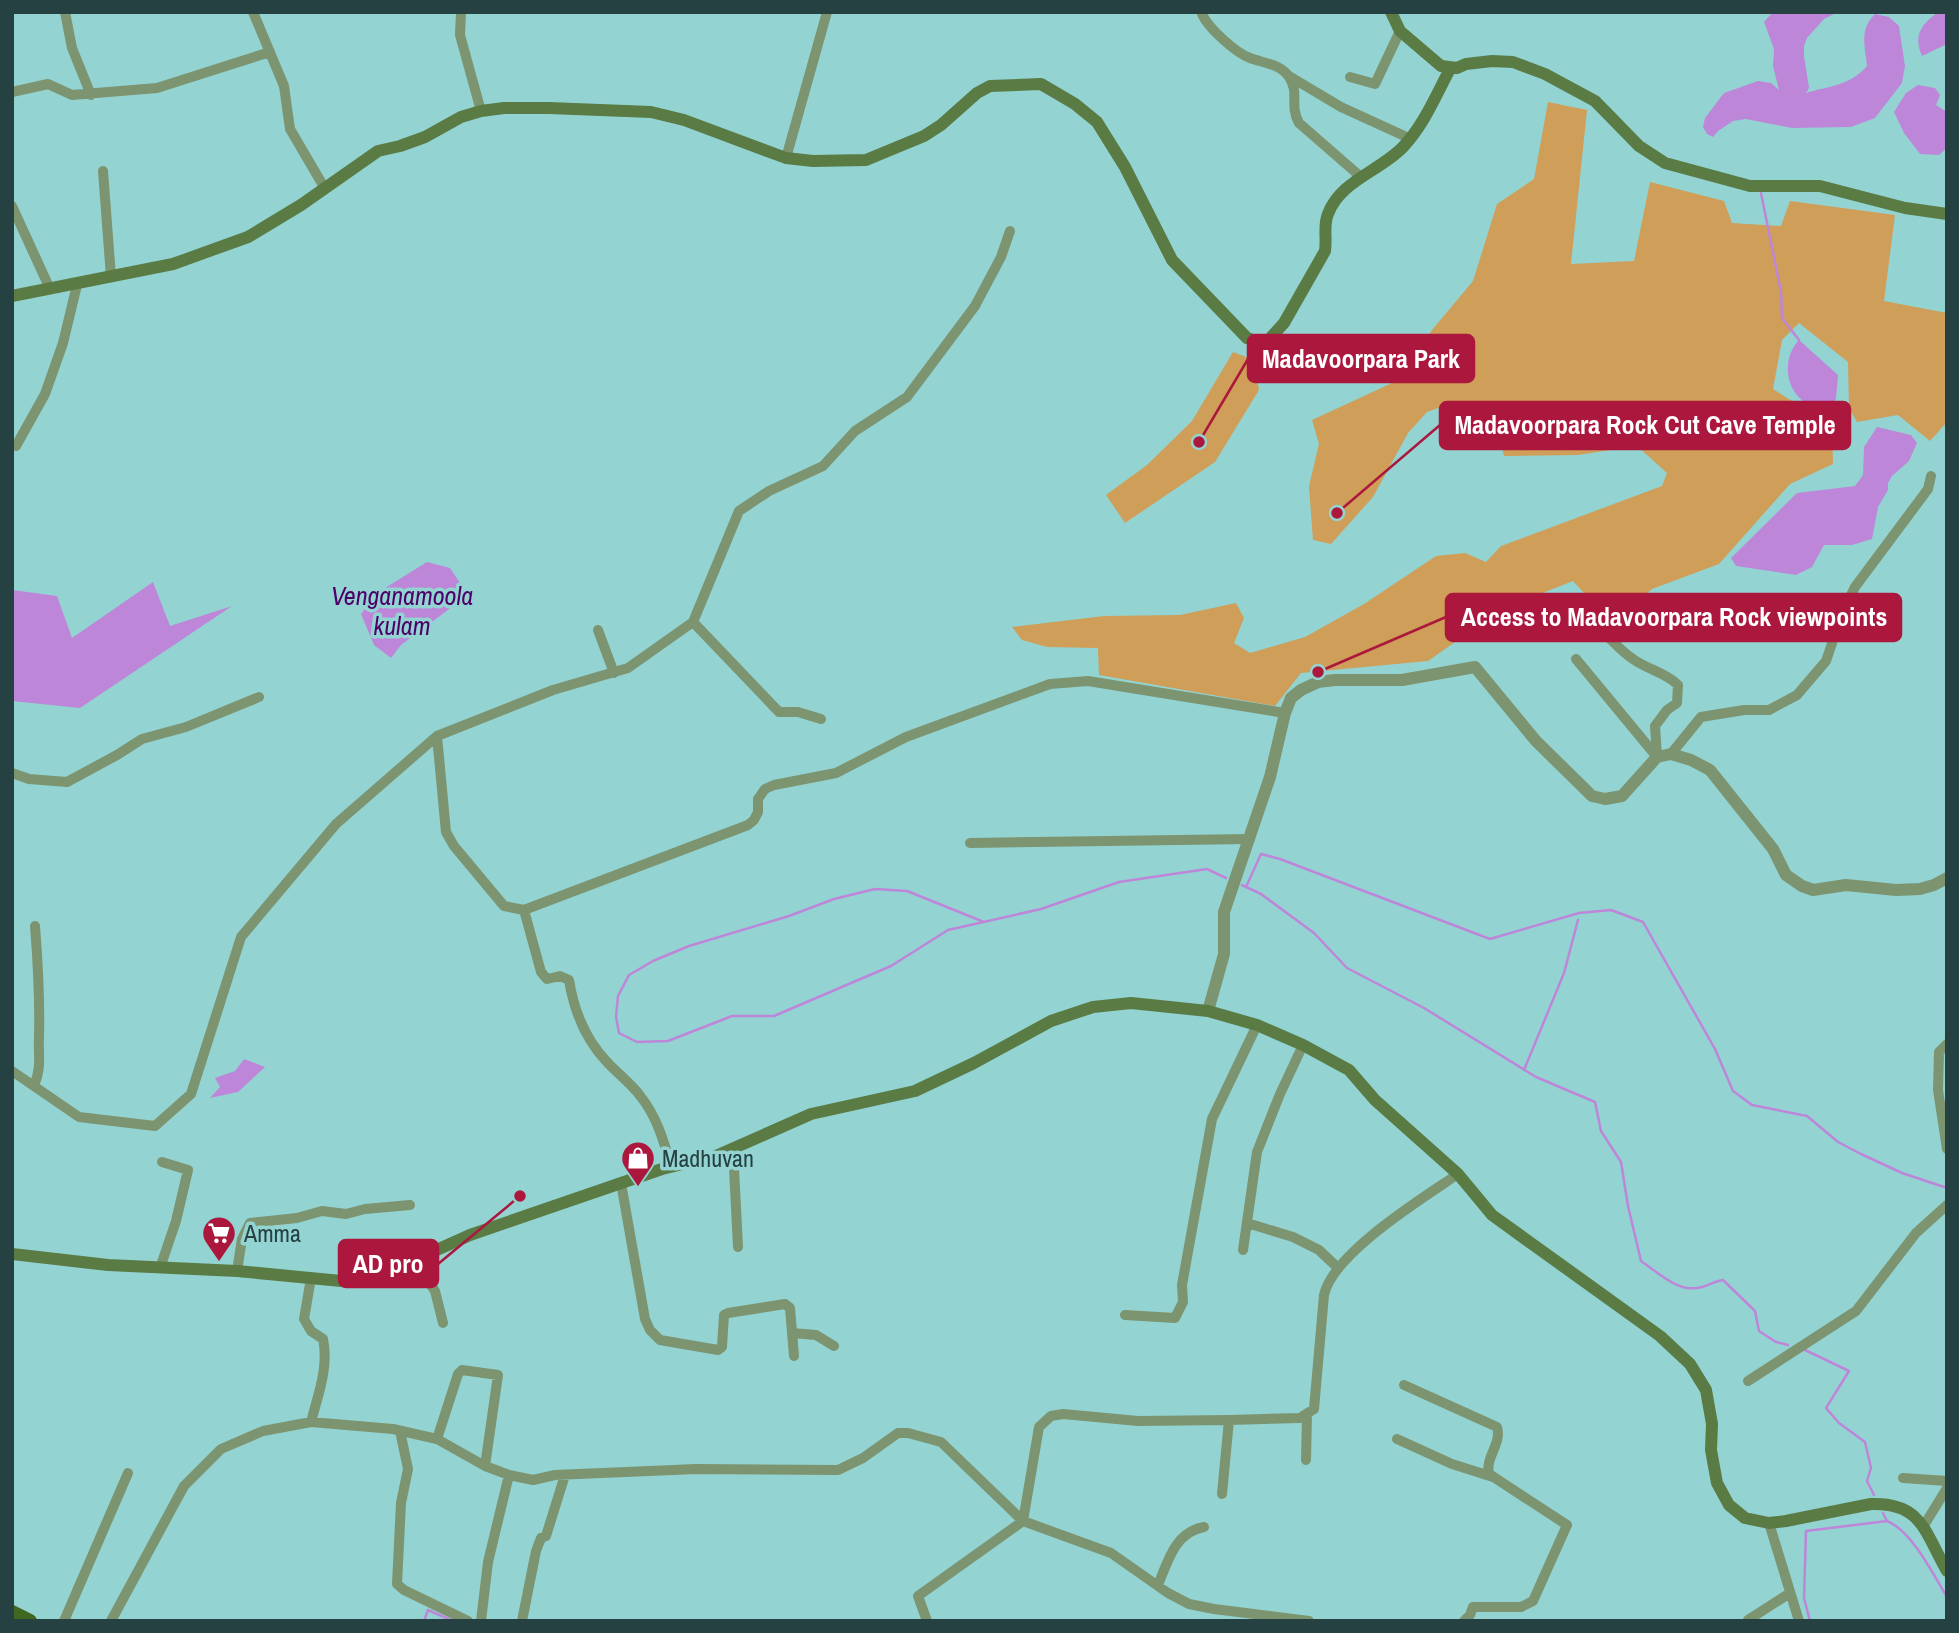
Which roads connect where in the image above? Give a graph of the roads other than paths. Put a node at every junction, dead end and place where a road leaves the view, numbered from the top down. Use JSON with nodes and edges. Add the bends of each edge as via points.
{"nodes":[{"id":1,"x":65,"y":12,"type":"edge"},
{"id":2,"x":253,"y":12,"type":"edge"},
{"id":3,"x":461,"y":12,"type":"edge"},
{"id":4,"x":827,"y":12,"type":"edge"},
{"id":5,"x":1203,"y":12,"type":"edge"},
{"id":6,"x":1391,"y":12,"type":"edge"},
{"id":7,"x":1400,"y":31,"type":"junction"},
{"id":8,"x":270,"y":52,"type":"junction"},
{"id":9,"x":1450,"y":69,"type":"junction"},
{"id":10,"x":1289,"y":76,"type":"junction"},
{"id":11,"x":1350,"y":77,"type":"dead end"},
{"id":12,"x":12,"y":92,"type":"edge"},
{"id":13,"x":91,"y":96,"type":"junction"},
{"id":14,"x":481,"y":111,"type":"junction"},
{"id":15,"x":1411,"y":139,"type":"junction"},
{"id":16,"x":786,"y":158,"type":"junction"},
{"id":17,"x":103,"y":171,"type":"dead end"},
{"id":18,"x":1361,"y":177,"type":"junction"},
{"id":19,"x":324,"y":187,"type":"junction"},
{"id":20,"x":12,"y":206,"type":"edge"},
{"id":21,"x":1947,"y":214,"type":"edge"},
{"id":22,"x":1010,"y":231,"type":"dead end"},
{"id":23,"x":111,"y":277,"type":"junction"},
{"id":24,"x":77,"y":285,"type":"junction"},
{"id":25,"x":50,"y":289,"type":"junction"},
{"id":26,"x":12,"y":296,"type":"edge"},
{"id":27,"x":16,"y":446,"type":"dead end"},
{"id":28,"x":1931,"y":476,"type":"dead end"},
{"id":29,"x":693,"y":622,"type":"junction"},
{"id":30,"x":598,"y":630,"type":"dead end"},
{"id":31,"x":1603,"y":632,"type":"dead end"},
{"id":32,"x":1576,"y":659,"type":"dead end"},
{"id":33,"x":614,"y":673,"type":"junction"},
{"id":34,"x":259,"y":697,"type":"dead end"},
{"id":35,"x":1285,"y":713,"type":"junction"},
{"id":36,"x":821,"y":719,"type":"dead end"},
{"id":37,"x":437,"y":736,"type":"junction"},
{"id":38,"x":1671,"y":754,"type":"junction"},
{"id":39,"x":1657,"y":757,"type":"junction"},
{"id":40,"x":12,"y":772,"type":"edge"},
{"id":41,"x":1250,"y":839,"type":"junction"},
{"id":42,"x":970,"y":843,"type":"dead end"},
{"id":43,"x":1947,"y":878,"type":"edge"},
{"id":44,"x":524,"y":910,"type":"junction"},
{"id":45,"x":34,"y":926,"type":"dead end"},
{"id":46,"x":1208,"y":1011,"type":"junction"},
{"id":47,"x":1257,"y":1025,"type":"junction"},
{"id":48,"x":1947,"y":1044,"type":"edge"},
{"id":49,"x":1303,"y":1045,"type":"junction"},
{"id":50,"x":12,"y":1071,"type":"edge"},
{"id":51,"x":34,"y":1086,"type":"junction"},
{"id":52,"x":733,"y":1149,"type":"junction"},
{"id":53,"x":1947,"y":1149,"type":"edge"},
{"id":54,"x":162,"y":1162,"type":"dead end"},
{"id":55,"x":671,"y":1166,"type":"junction"},
{"id":56,"x":1458,"y":1174,"type":"junction"},
{"id":57,"x":621,"y":1184,"type":"junction"},
{"id":58,"x":410,"y":1205,"type":"dead end"},
{"id":59,"x":1947,"y":1205,"type":"edge"},
{"id":60,"x":1247,"y":1223,"type":"junction"},
{"id":61,"x":738,"y":1247,"type":"dead end"},
{"id":62,"x":1243,"y":1250,"type":"dead end"},
{"id":63,"x":12,"y":1254,"type":"edge"},
{"id":64,"x":419,"y":1257,"type":"junction"},
{"id":65,"x":12,"y":1261,"type":"edge"},
{"id":66,"x":160,"y":1268,"type":"junction"},
{"id":67,"x":1338,"y":1268,"type":"junction"},
{"id":68,"x":237,"y":1271,"type":"junction"},
{"id":69,"x":311,"y":1278,"type":"junction"},
{"id":70,"x":1125,"y":1315,"type":"dead end"},
{"id":71,"x":443,"y":1323,"type":"dead end"},
{"id":72,"x":792,"y":1333,"type":"junction"},
{"id":73,"x":835,"y":1346,"type":"dead end"},
{"id":74,"x":794,"y":1356,"type":"dead end"},
{"id":75,"x":1748,"y":1381,"type":"dead end"},
{"id":76,"x":1404,"y":1385,"type":"dead end"},
{"id":77,"x":1307,"y":1414,"type":"junction"},
{"id":78,"x":1229,"y":1420,"type":"junction"},
{"id":79,"x":310,"y":1422,"type":"junction"},
{"id":80,"x":400,"y":1431,"type":"junction"},
{"id":81,"x":1397,"y":1438,"type":"dead end"},
{"id":82,"x":437,"y":1439,"type":"junction"},
{"id":83,"x":1306,"y":1460,"type":"dead end"},
{"id":84,"x":485,"y":1466,"type":"junction"},
{"id":85,"x":128,"y":1474,"type":"dead end"},
{"id":86,"x":509,"y":1475,"type":"junction"},
{"id":87,"x":565,"y":1475,"type":"junction"},
{"id":88,"x":1493,"y":1477,"type":"junction"},
{"id":89,"x":1903,"y":1478,"type":"dead end"},
{"id":90,"x":1947,"y":1481,"type":"edge"},
{"id":91,"x":1947,"y":1488,"type":"edge"},
{"id":92,"x":1222,"y":1494,"type":"dead end"},
{"id":93,"x":1023,"y":1521,"type":"junction"},
{"id":94,"x":1769,"y":1523,"type":"junction"},
{"id":95,"x":1204,"y":1527,"type":"dead end"},
{"id":96,"x":1923,"y":1527,"type":"junction"},
{"id":97,"x":1947,"y":1571,"type":"edge"},
{"id":98,"x":1158,"y":1585,"type":"junction"},
{"id":99,"x":1790,"y":1593,"type":"junction"},
{"id":100,"x":12,"y":1612,"type":"edge"},
{"id":101,"x":1748,"y":1620,"type":"edge"},
{"id":102,"x":30,"y":1621,"type":"edge"},
{"id":103,"x":64,"y":1621,"type":"edge"},
{"id":104,"x":111,"y":1621,"type":"edge"},
{"id":105,"x":468,"y":1621,"type":"edge"},
{"id":106,"x":481,"y":1621,"type":"edge"},
{"id":107,"x":522,"y":1621,"type":"edge"},
{"id":108,"x":926,"y":1621,"type":"edge"},
{"id":109,"x":1309,"y":1621,"type":"edge"},
{"id":110,"x":1464,"y":1621,"type":"edge"},
{"id":111,"x":1799,"y":1621,"type":"edge"}],
"edges":[{"from":1,"to":13,"type":"street","via":[[72,48]]},
{"from":2,"to":8,"type":"street"},
{"from":3,"to":14,"type":"street","via":[[460,35]]},
{"from":4,"to":16,"type":"street"},
{"from":5,"to":10,"type":"street","via":[[1206,24],[1247,57]]},
{"from":6,"to":7,"type":"main road"},
{"from":7,"to":9,"type":"main road"},
{"from":7,"to":11,"type":"street","via":[[1375,84]]},
{"from":8,"to":13,"type":"street","via":[[157,88]]},
{"from":8,"to":19,"type":"street","via":[[284,86],[290,129]]},
{"from":9,"to":15,"type":"main road"},
{"from":9,"to":21,"type":"main road","via":[[1513,62],[1545,74],[1595,102],[1639,146],[1665,163],[1750,186],[1820,186]]},
{"from":10,"to":15,"type":"street","via":[[1341,107]]},
{"from":10,"to":18,"type":"street","via":[[1295,92],[1293,112],[1299,123]]},
{"from":12,"to":13,"type":"street","via":[[48,84],[72,96]]},
{"from":14,"to":16,"type":"main road","via":[[651,112]]},
{"from":14,"to":19,"type":"main road","via":[[425,137],[378,151]]},
{"from":15,"to":18,"type":"main road"},
{"from":16,"to":18,"type":"main road","via":[[866,160],[924,136],[990,86],[1041,84],[1097,122],[1172,260],[1247,338],[1265,344],[1284,323],[1325,251],[1328,211]]},
{"from":17,"to":23,"type":"street"},
{"from":19,"to":23,"type":"main road","via":[[248,237],[195,257]]},
{"from":20,"to":25,"type":"street"},
{"from":22,"to":29,"type":"street","via":[[975,306],[907,397],[855,431],[823,466],[739,511]]},
{"from":23,"to":24,"type":"main road"},
{"from":24,"to":25,"type":"main road"},
{"from":24,"to":27,"type":"street","via":[[45,394]]},
{"from":25,"to":26,"type":"main road"},
{"from":28,"to":38,"type":"street","via":[[1928,489],[1855,587],[1826,661],[1811,681],[1797,695],[1769,710],[1701,717]]},
{"from":29,"to":33,"type":"street"},
{"from":29,"to":36,"type":"street","via":[[779,712]]},
{"from":30,"to":33,"type":"street"},
{"from":31,"to":39,"type":"street","via":[[1633,659],[1668,675],[1678,685],[1677,703],[1655,726]]},
{"from":32,"to":39,"type":"street"},
{"from":33,"to":37,"type":"street","via":[[553,690]]},
{"from":34,"to":40,"type":"street","via":[[186,727],[142,739],[67,782],[29,779]]},
{"from":35,"to":39,"type":"street","via":[[1291,698],[1318,682],[1402,680],[1475,667],[1535,741],[1592,796],[1622,796]]},
{"from":35,"to":41,"type":"street"},
{"from":35,"to":44,"type":"street","via":[[1088,681],[1050,684],[906,737],[836,773],[774,785],[758,799],[758,812],[748,825]]},
{"from":37,"to":44,"type":"street","via":[[446,832],[504,906]]},
{"from":37,"to":51,"type":"street","via":[[336,824],[242,937],[191,1094],[155,1126],[79,1117]]},
{"from":38,"to":39,"type":"street"},
{"from":38,"to":43,"type":"street","via":[[1710,770],[1773,849],[1786,875],[1802,886],[1813,890],[1846,885],[1920,889]]},
{"from":41,"to":42,"type":"street"},
{"from":41,"to":46,"type":"street","via":[[1224,912],[1224,954]]},
{"from":44,"to":55,"type":"street","via":[[541,972],[547,979],[560,976],[569,980],[580,1023],[606,1061],[641,1097],[660,1129]]},
{"from":45,"to":51,"type":"street","via":[[41,1000],[40,1070]]},
{"from":46,"to":47,"type":"main road"},
{"from":46,"to":52,"type":"main road","via":[[1131,1003],[1093,1007],[1051,1021],[915,1091],[811,1114]]},
{"from":47,"to":49,"type":"main road"},
{"from":47,"to":70,"type":"street","via":[[1212,1119],[1182,1285],[1183,1302],[1175,1318]]},
{"from":48,"to":53,"type":"street","via":[[1939,1052],[1938,1090]]},
{"from":49,"to":56,"type":"main road","via":[[1349,1070],[1374,1100]]},
{"from":49,"to":60,"type":"street","via":[[1257,1152]]},
{"from":50,"to":51,"type":"street"},
{"from":52,"to":55,"type":"main road"},
{"from":52,"to":61,"type":"street"},
{"from":54,"to":66,"type":"street","via":[[188,1170]]},
{"from":55,"to":57,"type":"main road"},
{"from":56,"to":67,"type":"street","via":[[1391,1221]]},
{"from":56,"to":94,"type":"main road","via":[[1492,1216],[1660,1336],[1690,1364],[1706,1390],[1717,1483],[1729,1505],[1745,1518]]},
{"from":57,"to":64,"type":"main road"},
{"from":57,"to":72,"type":"street","via":[[645,1319],[660,1340],[718,1350],[724,1315],[783,1303],[789,1306]]},
{"from":58,"to":68,"type":"street","via":[[346,1213],[322,1211],[297,1219],[250,1223],[242,1239]]},
{"from":59,"to":75,"type":"street","via":[[1916,1233],[1856,1311]]},
{"from":60,"to":62,"type":"street"},
{"from":60,"to":67,"type":"street","via":[[1302,1241]]},
{"from":63,"to":65,"type":"street"},
{"from":63,"to":66,"type":"main road"},
{"from":64,"to":69,"type":"main road","via":[[352,1282]]},
{"from":64,"to":71,"type":"street"},
{"from":66,"to":68,"type":"main road"},
{"from":67,"to":77,"type":"street","via":[[1324,1295],[1314,1409]]},
{"from":68,"to":69,"type":"main road"},
{"from":69,"to":79,"type":"street","via":[[303,1319],[323,1339],[326,1358]]},
{"from":72,"to":73,"type":"street","via":[[816,1335]]},
{"from":72,"to":74,"type":"street"},
{"from":76,"to":88,"type":"street","via":[[1497,1427],[1498,1441],[1488,1467]]},
{"from":77,"to":78,"type":"street"},
{"from":77,"to":83,"type":"street"},
{"from":78,"to":92,"type":"street"},
{"from":78,"to":93,"type":"street","via":[[1051,1416],[1039,1427]]},
{"from":79,"to":80,"type":"street"},
{"from":79,"to":104,"type":"street","via":[[262,1431],[221,1449],[184,1486]]},
{"from":80,"to":82,"type":"street"},
{"from":80,"to":105,"type":"street","via":[[408,1469],[401,1503],[397,1584]]},
{"from":81,"to":88,"type":"street"},
{"from":82,"to":84,"type":"street"},
{"from":82,"to":84,"type":"street","via":[[458,1374],[470,1370],[498,1375]]},
{"from":84,"to":86,"type":"street"},
{"from":85,"to":103,"type":"street"},
{"from":86,"to":87,"type":"street","via":[[533,1480]]},
{"from":86,"to":106,"type":"street","via":[[488,1562]]},
{"from":87,"to":93,"type":"street","via":[[696,1469],[838,1470],[898,1433],[908,1433],[941,1442]]},
{"from":87,"to":107,"type":"street","via":[[546,1536],[536,1551]]},
{"from":88,"to":110,"type":"street","via":[[1567,1525],[1532,1601],[1521,1607],[1472,1607]]},
{"from":89,"to":90,"type":"street"},
{"from":91,"to":96,"type":"street"},
{"from":93,"to":98,"type":"street","via":[[1111,1553]]},
{"from":93,"to":108,"type":"street","via":[[918,1596]]},
{"from":94,"to":96,"type":"main road","via":[[1885,1504],[1907,1509]]},
{"from":94,"to":99,"type":"street"},
{"from":95,"to":98,"type":"street","via":[[1193,1529],[1175,1544]]},
{"from":96,"to":97,"type":"main road"},
{"from":98,"to":109,"type":"street","via":[[1189,1604]]},
{"from":99,"to":101,"type":"street"},
{"from":99,"to":111,"type":"street"},
{"from":100,"to":102,"type":"main road"}]}
